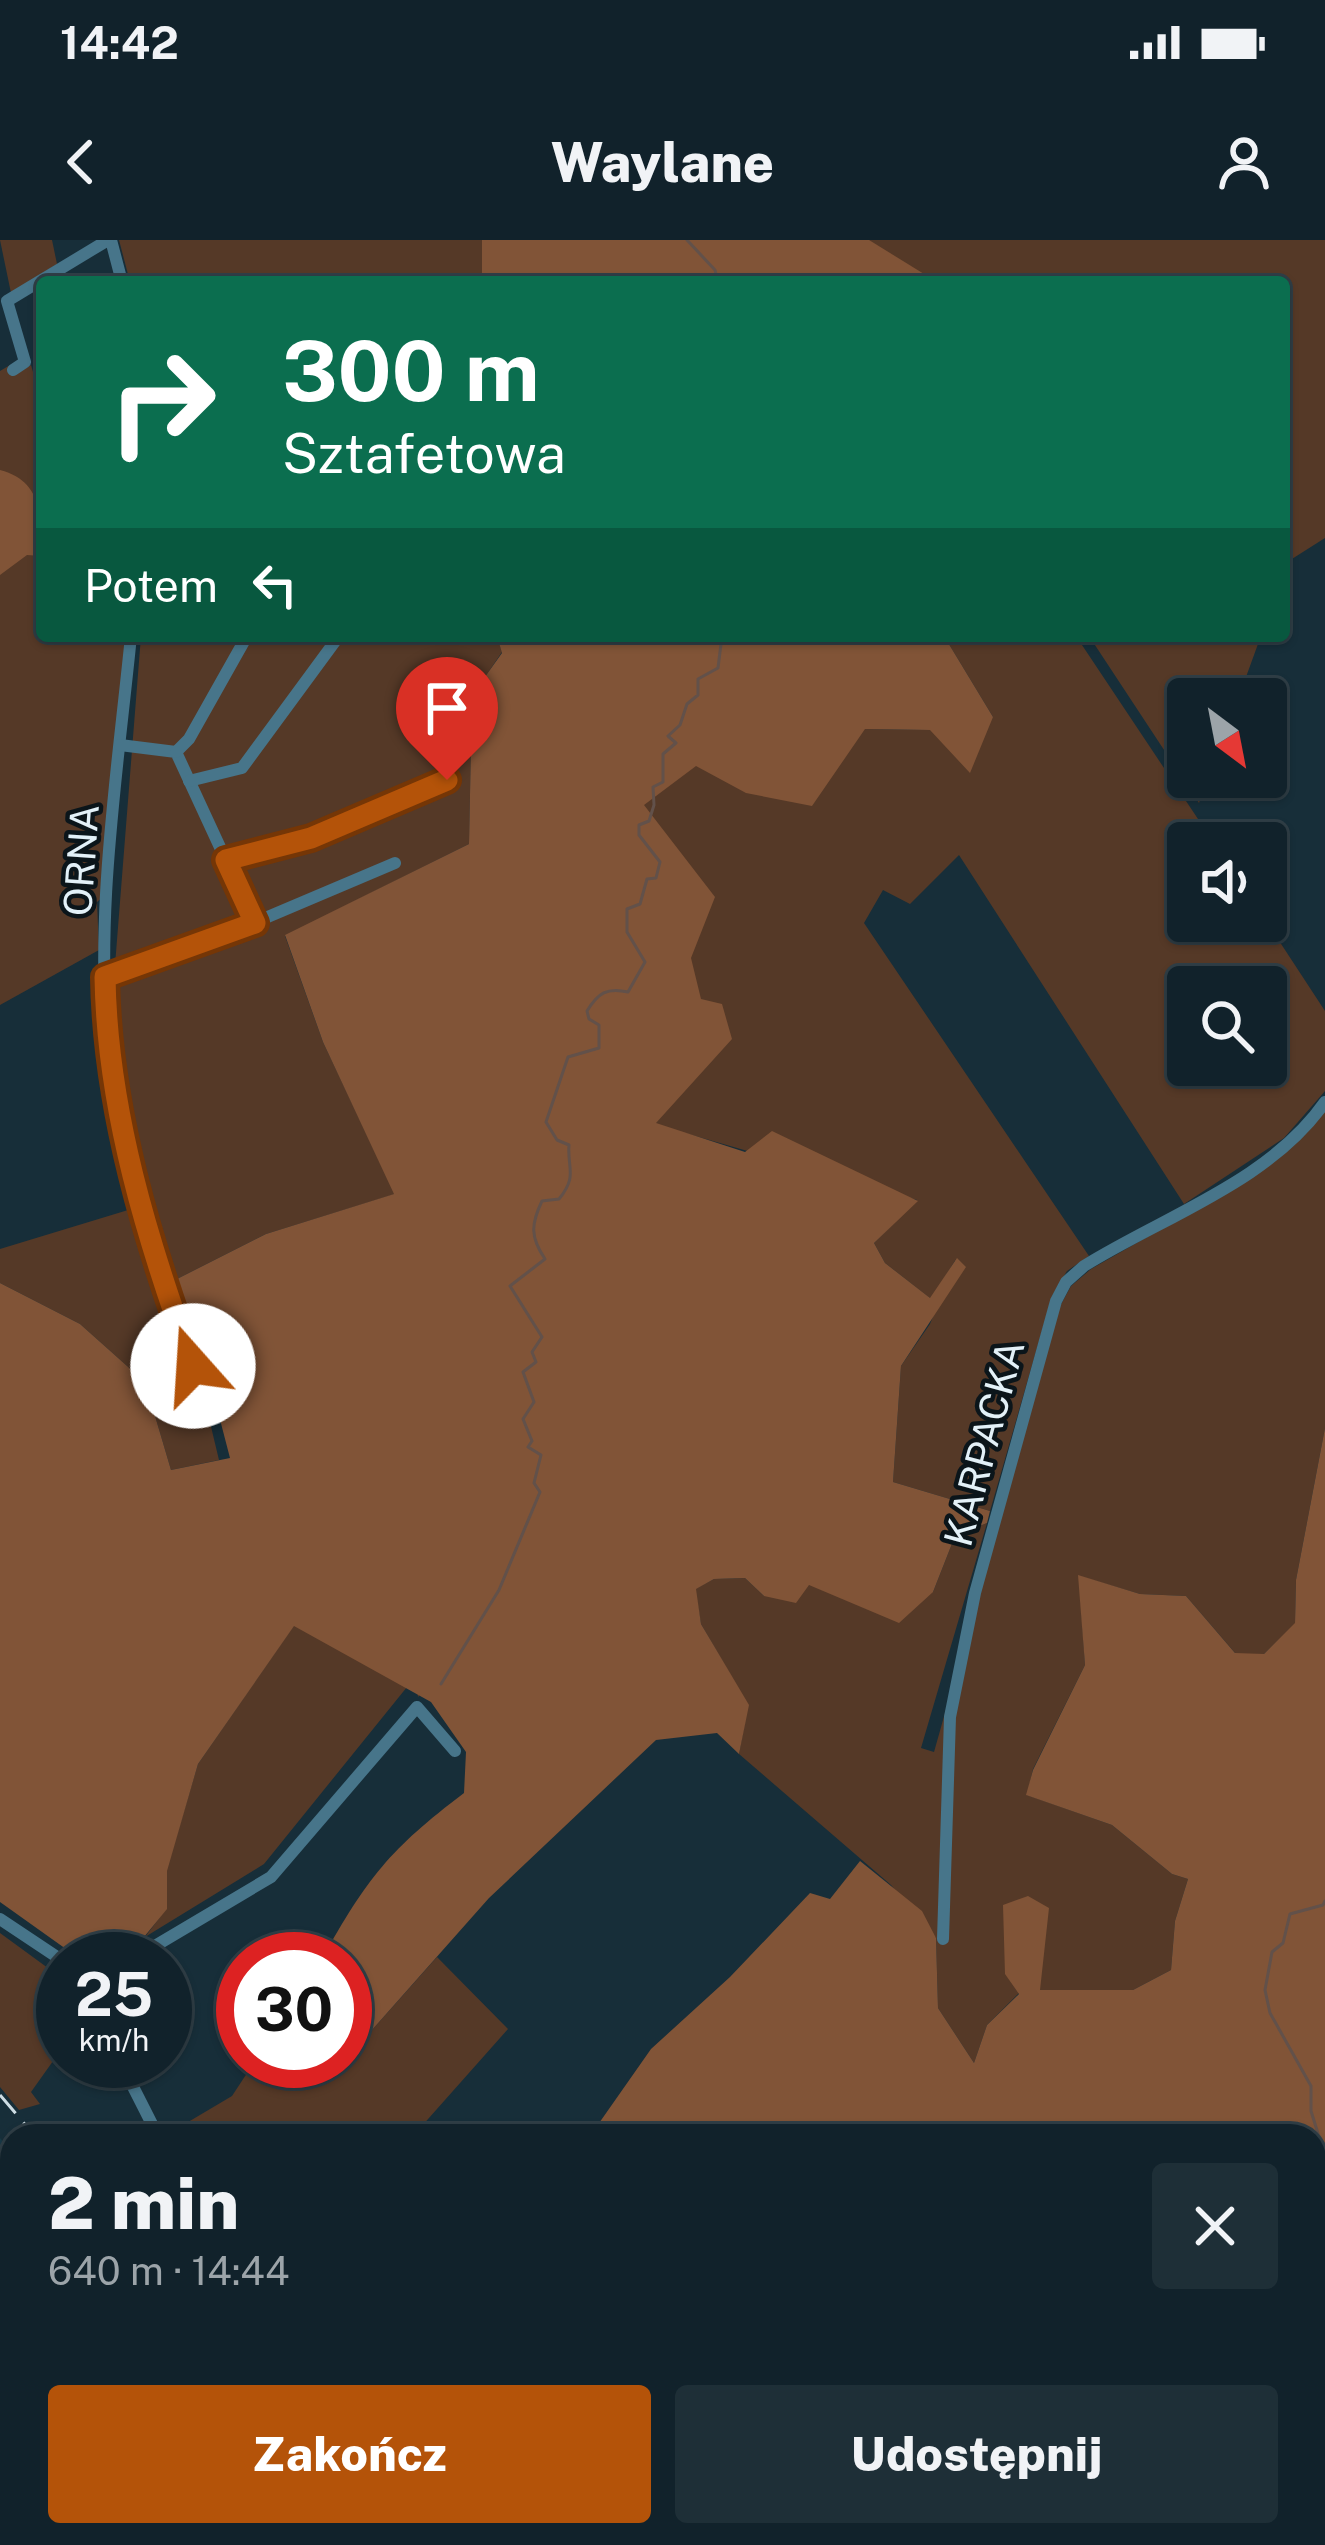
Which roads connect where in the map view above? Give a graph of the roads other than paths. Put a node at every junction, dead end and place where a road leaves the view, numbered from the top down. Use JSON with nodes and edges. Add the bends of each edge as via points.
{"nodes":[{"id":1,"x":109,"y":240,"type":"edge"},
{"id":2,"x":49,"y":276,"type":"edge"},
{"id":3,"x":120,"y":276,"type":"edge"},
{"id":4,"x":36,"y":284,"type":"edge"},
{"id":5,"x":13,"y":370,"type":"dead end"},
{"id":6,"x":130,"y":642,"type":"edge"},
{"id":7,"x":244,"y":642,"type":"edge"},
{"id":8,"x":335,"y":642,"type":"edge"},
{"id":9,"x":120,"y":746,"type":"junction"},
{"id":10,"x":176,"y":752,"type":"junction"},
{"id":11,"x":447,"y":780,"type":"dead end"},
{"id":12,"x":190,"y":781,"type":"junction"},
{"id":13,"x":226,"y":860,"type":"junction"},
{"id":14,"x":395,"y":863,"type":"dead end"},
{"id":15,"x":255,"y":923,"type":"junction"},
{"id":16,"x":105,"y":977,"type":"junction"},
{"id":17,"x":1325,"y":1102,"type":"edge"},
{"id":18,"x":193,"y":1366,"type":"dead end"},
{"id":19,"x":455,"y":1751,"type":"dead end"},
{"id":20,"x":0,"y":1919,"type":"edge"},
{"id":21,"x":178,"y":1932,"type":"edge"},
{"id":22,"x":943,"y":1939,"type":"dead end"},
{"id":23,"x":36,"y":1943,"type":"edge"},
{"id":24,"x":134,"y":2088,"type":"edge"},
{"id":25,"x":152,"y":2124,"type":"edge"}],
"edges":[{"from":1,"to":2,"type":"street"},
{"from":1,"to":3,"type":"street"},
{"from":4,"to":5,"type":"street","via":[[7,301],[25,362]]},
{"from":6,"to":9,"type":"street","name":"ORNA"},
{"from":7,"to":10,"type":"street"},
{"from":8,"to":12,"type":"street","via":[[242,768]]},
{"from":9,"to":10,"type":"street"},
{"from":9,"to":16,"type":"street","name":"ORNA"},
{"from":10,"to":12,"type":"street"},
{"from":11,"to":13,"type":"street","via":[[311,838]]},
{"from":12,"to":13,"type":"street"},
{"from":13,"to":15,"type":"street"},
{"from":14,"to":15,"type":"street"},
{"from":15,"to":16,"type":"street"},
{"from":16,"to":18,"type":"street","name":"ORNA","via":[[117,1102]]},
{"from":17,"to":22,"type":"street","name":"KARPACKA","via":[[1251,1171],[1084,1266],[1056,1301],[980,1574],[950,1717]]},
{"from":19,"to":21,"type":"street","via":[[417,1708],[271,1876]]},
{"from":20,"to":23,"type":"street"},
{"from":24,"to":25,"type":"street"}]}
